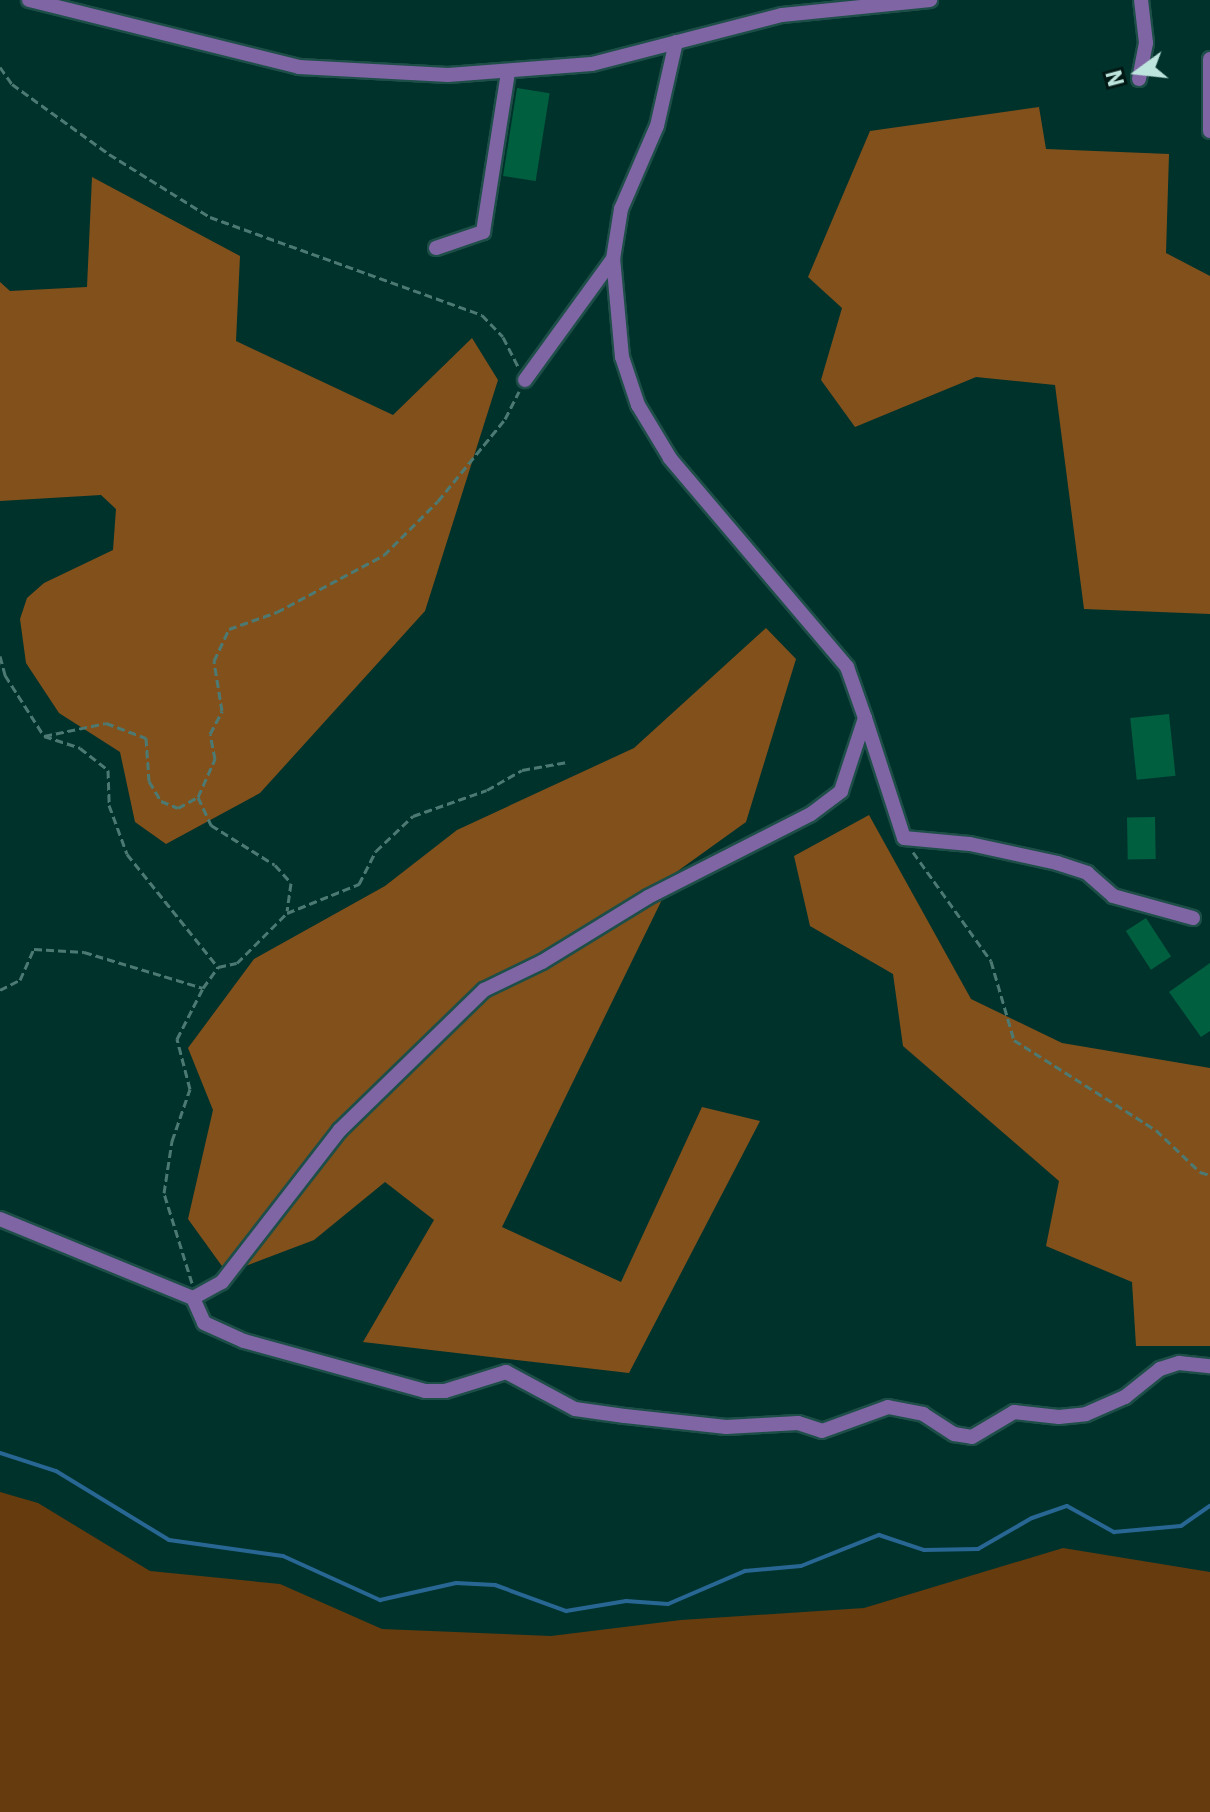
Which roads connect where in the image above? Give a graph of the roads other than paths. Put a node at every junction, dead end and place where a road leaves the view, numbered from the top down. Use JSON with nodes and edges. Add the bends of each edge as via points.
{"nodes":[{"id":1,"x":29,"y":0,"type":"edge"},
{"id":2,"x":930,"y":0,"type":"edge"},
{"id":3,"x":1141,"y":0,"type":"edge"},
{"id":4,"x":676,"y":42,"type":"junction"},
{"id":5,"x":1210,"y":59,"type":"edge"},
{"id":6,"x":508,"y":73,"type":"junction"},
{"id":7,"x":1139,"y":79,"type":"dead end"},
{"id":8,"x":1210,"y":131,"type":"edge"},
{"id":9,"x":436,"y":248,"type":"dead end"},
{"id":10,"x":613,"y":259,"type":"junction"},
{"id":11,"x":525,"y":380,"type":"road end"},
{"id":12,"x":865,"y":718,"type":"junction"},
{"id":13,"x":1193,"y":918,"type":"dead end"},
{"id":14,"x":0,"y":1219,"type":"edge"},
{"id":15,"x":194,"y":1296,"type":"junction"},
{"id":16,"x":1210,"y":1366,"type":"edge"}],
"edges":[{"from":1,"to":6,"type":"street","via":[[299,67]]},
{"from":2,"to":4,"type":"street","via":[[782,15]]},
{"from":3,"to":7,"type":"street","via":[[1146,43]]},
{"from":4,"to":6,"type":"street","via":[[592,64]]},
{"from":4,"to":10,"type":"street","via":[[657,126],[621,209]]},
{"from":5,"to":8,"type":"street"},
{"from":6,"to":9,"type":"street","via":[[483,232]]},
{"from":10,"to":11,"type":"street"},
{"from":10,"to":12,"type":"street","via":[[622,357],[638,405],[678,469],[847,667]]},
{"from":12,"to":13,"type":"street","via":[[904,838],[970,844],[1057,863],[1087,873],[1113,896]]},
{"from":12,"to":15,"type":"street","via":[[841,791],[811,814],[648,897],[542,962],[484,990],[340,1130],[222,1282]]},
{"from":14,"to":15,"type":"street"},
{"from":15,"to":16,"type":"street","via":[[204,1323],[244,1341],[425,1391],[445,1391],[506,1372],[575,1409],[726,1427],[775,1421],[822,1431],[888,1407],[923,1414],[954,1434],[972,1437],[1014,1412],[1086,1414],[1125,1397],[1160,1369],[1179,1363]]}]}
